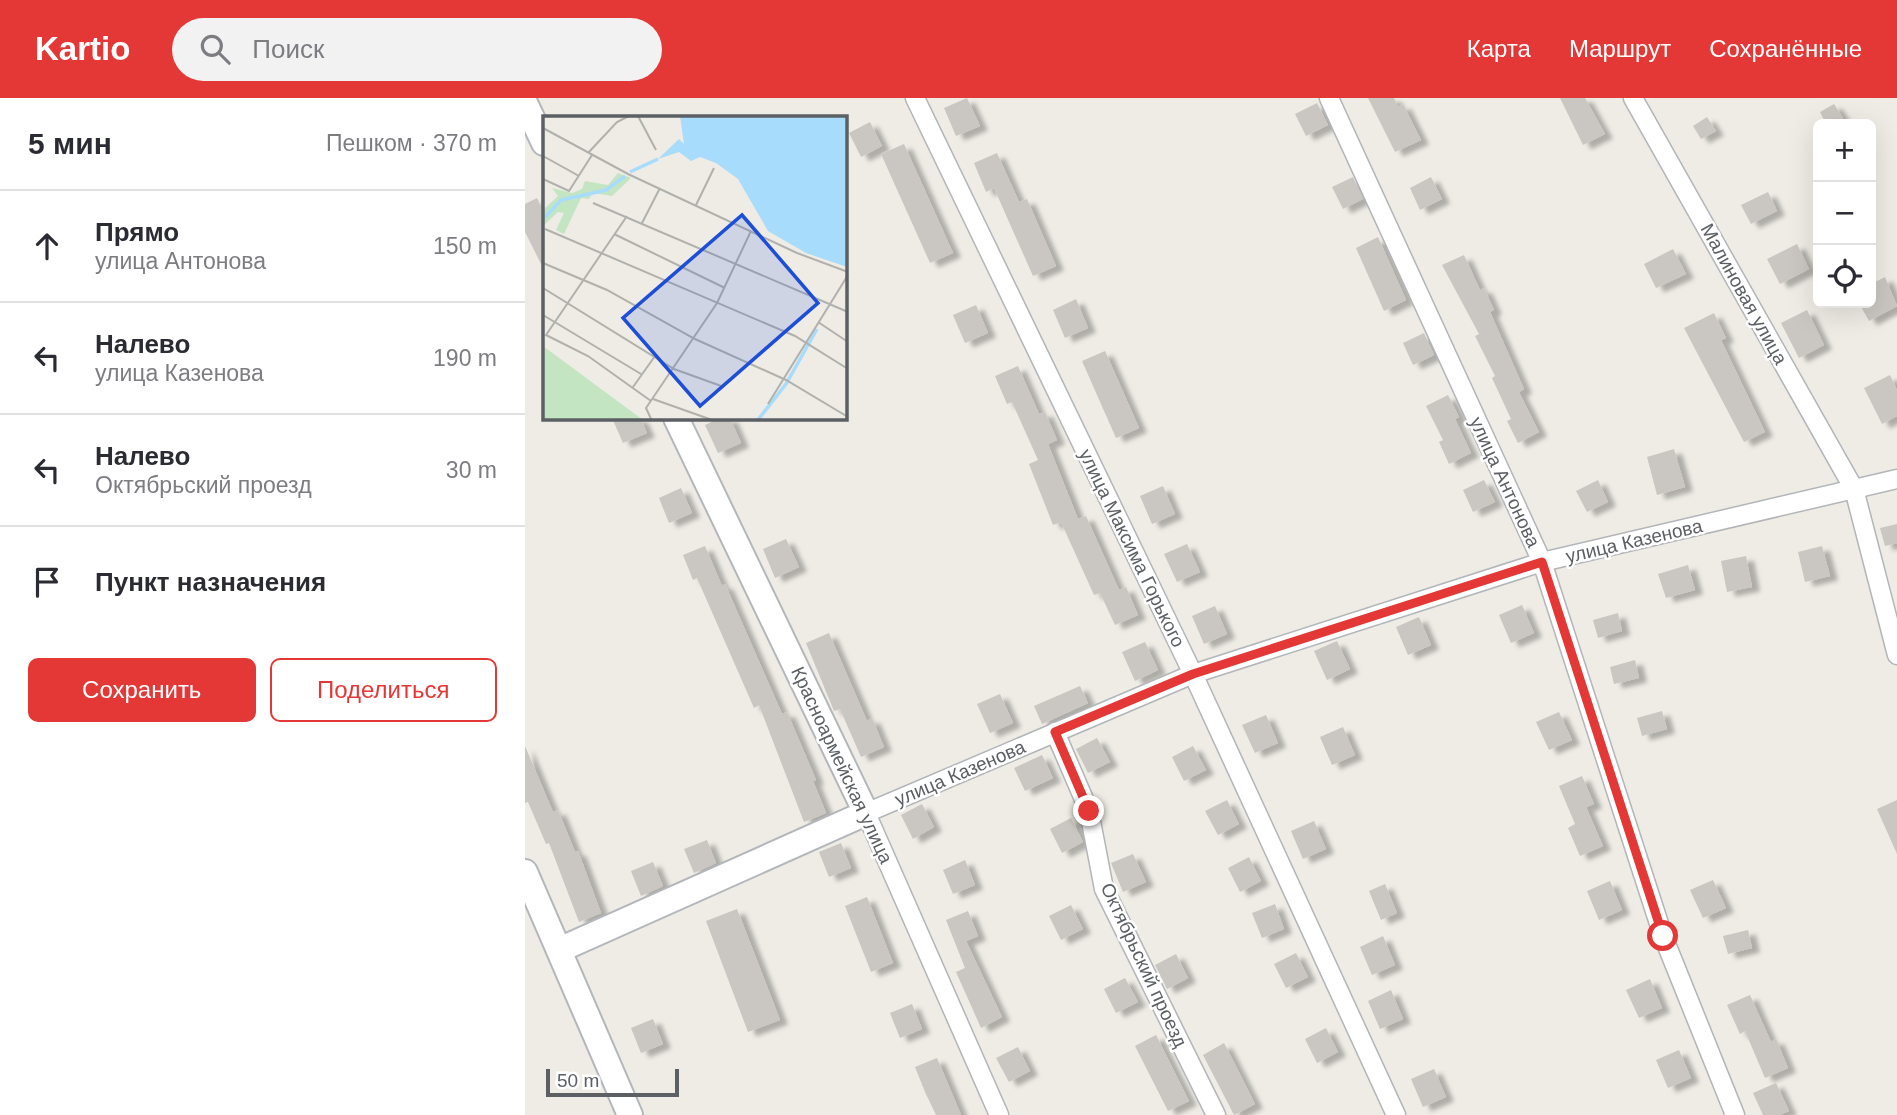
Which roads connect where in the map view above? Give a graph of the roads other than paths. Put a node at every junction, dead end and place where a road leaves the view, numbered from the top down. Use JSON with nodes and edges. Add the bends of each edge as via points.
{"nodes":[{"id":1,"x":915,"y":98,"type":"edge"},
{"id":2,"x":1329,"y":98,"type":"edge"},
{"id":3,"x":1633,"y":98,"type":"edge"},
{"id":4,"x":525,"y":103,"type":"edge"},
{"id":5,"x":543,"y":141,"type":"edge"},
{"id":6,"x":677,"y":420,"type":"edge"},
{"id":7,"x":1897,"y":479,"type":"edge"},
{"id":8,"x":1854,"y":489,"type":"junction"},
{"id":9,"x":1542,"y":562,"type":"junction"},
{"id":10,"x":1897,"y":655,"type":"edge"},
{"id":11,"x":1193,"y":674,"type":"junction"},
{"id":12,"x":1055,"y":732,"type":"junction"},
{"id":13,"x":866,"y":813,"type":"junction"},
{"id":14,"x":525,"y":872,"type":"edge"},
{"id":15,"x":559,"y":950,"type":"junction"},
{"id":16,"x":630,"y":1115,"type":"edge"},
{"id":17,"x":999,"y":1115,"type":"edge"},
{"id":18,"x":1216,"y":1115,"type":"edge"},
{"id":19,"x":1396,"y":1115,"type":"edge"},
{"id":20,"x":1735,"y":1115,"type":"edge"}],
"edges":[{"from":1,"to":11,"type":"street","name":"улица Максима Горького"},
{"from":2,"to":9,"type":"street","name":"улица Антонова"},
{"from":3,"to":8,"type":"street","name":"Малиновая улица"},
{"from":4,"to":5,"type":"street"},
{"from":6,"to":13,"type":"street","name":"Красноармейская улица"},
{"from":7,"to":8,"type":"street","name":"улица Казенова"},
{"from":8,"to":9,"type":"street","name":"улица Казенова"},
{"from":8,"to":10,"type":"street","name":"Малиновая улица"},
{"from":9,"to":11,"type":"street","name":"улица Казенова"},
{"from":9,"to":20,"type":"street","name":"улица Антонова","via":[[1663,936]]},
{"from":11,"to":12,"type":"street","name":"улица Казенова"},
{"from":11,"to":19,"type":"street","name":"улица Максима Горького"},
{"from":12,"to":13,"type":"street","name":"улица Казенова"},
{"from":12,"to":18,"type":"street","name":"Октябрьский проезд","via":[[1089,811],[1104,889]]},
{"from":13,"to":15,"type":"street","name":"улица Казенова"},
{"from":13,"to":17,"type":"street","name":"Красноармейская улица"},
{"from":14,"to":15,"type":"street"},
{"from":15,"to":16,"type":"street"}]}
